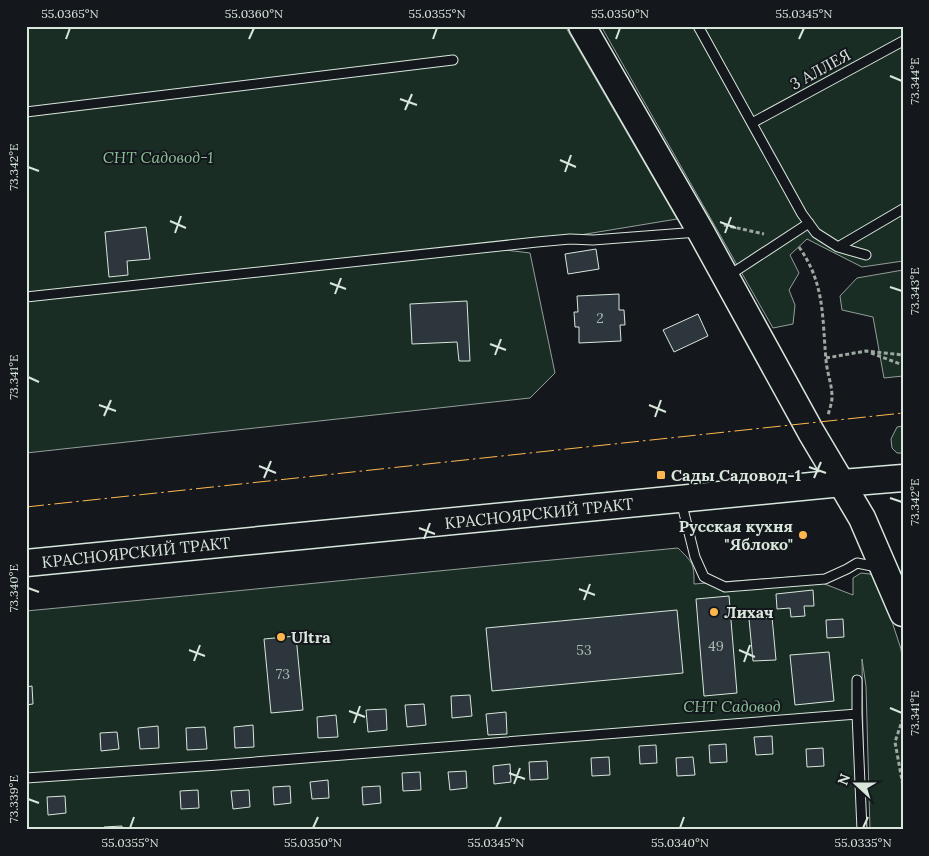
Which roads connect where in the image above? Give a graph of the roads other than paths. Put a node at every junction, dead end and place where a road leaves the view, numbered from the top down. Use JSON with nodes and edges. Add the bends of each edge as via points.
{"nodes":[{"id":1,"x":582,"y":26,"type":"edge"},
{"id":2,"x":698,"y":26,"type":"edge"},
{"id":3,"x":903,"y":41,"type":"edge"},
{"id":4,"x":453,"y":60,"type":"dead end"},
{"id":5,"x":26,"y":112,"type":"edge"},
{"id":6,"x":752,"y":123,"type":"junction"},
{"id":7,"x":903,"y":210,"type":"edge"},
{"id":8,"x":696,"y":222,"type":"junction"},
{"id":9,"x":809,"y":223,"type":"junction"},
{"id":10,"x":838,"y":247,"type":"junction"},
{"id":11,"x":866,"y":255,"type":"dead end"},
{"id":12,"x":726,"y":278,"type":"junction"},
{"id":13,"x":26,"y":297,"type":"edge"},
{"id":14,"x":903,"y":478,"type":"edge"},
{"id":15,"x":842,"y":482,"type":"junction"},
{"id":16,"x":680,"y":499,"type":"junction"},
{"id":17,"x":26,"y":563,"type":"edge"},
{"id":18,"x":885,"y":570,"type":"junction"},
{"id":19,"x":903,"y":613,"type":"edge"},
{"id":20,"x":858,"y":680,"type":"dead end"},
{"id":21,"x":857,"y":714,"type":"junction"},
{"id":22,"x":26,"y":778,"type":"edge"},
{"id":23,"x":862,"y":830,"type":"edge"}],
"edges":[{"from":1,"to":8,"type":"main road"},
{"from":2,"to":6,"type":"lane"},
{"from":3,"to":6,"type":"lane","name":"3 АЛЛЕЯ"},
{"from":4,"to":5,"type":"lane"},
{"from":6,"to":9,"type":"lane"},
{"from":7,"to":10,"type":"lane"},
{"from":8,"to":12,"type":"main road"},
{"from":8,"to":13,"type":"lane","via":[[593,240],[537,242]]},
{"from":9,"to":10,"type":"lane","via":[[816,233]]},
{"from":9,"to":12,"type":"lane"},
{"from":10,"to":11,"type":"lane"},
{"from":12,"to":15,"type":"main road"},
{"from":14,"to":15,"type":"main road","name":"КРАСНОЯРСКИЙ ТРАКТ"},
{"from":15,"to":16,"type":"main road","name":"КРАСНОЯРСКИЙ ТРАКТ"},
{"from":15,"to":18,"type":"main road"},
{"from":16,"to":17,"type":"main road","name":"КРАСНОЯРСКИЙ ТРАКТ"},
{"from":16,"to":18,"type":"lane","via":[[704,577],[725,587],[825,579],[857,563]]},
{"from":18,"to":19,"type":"main road"},
{"from":20,"to":21,"type":"lane"},
{"from":21,"to":22,"type":"lane"},
{"from":21,"to":23,"type":"lane"}]}
